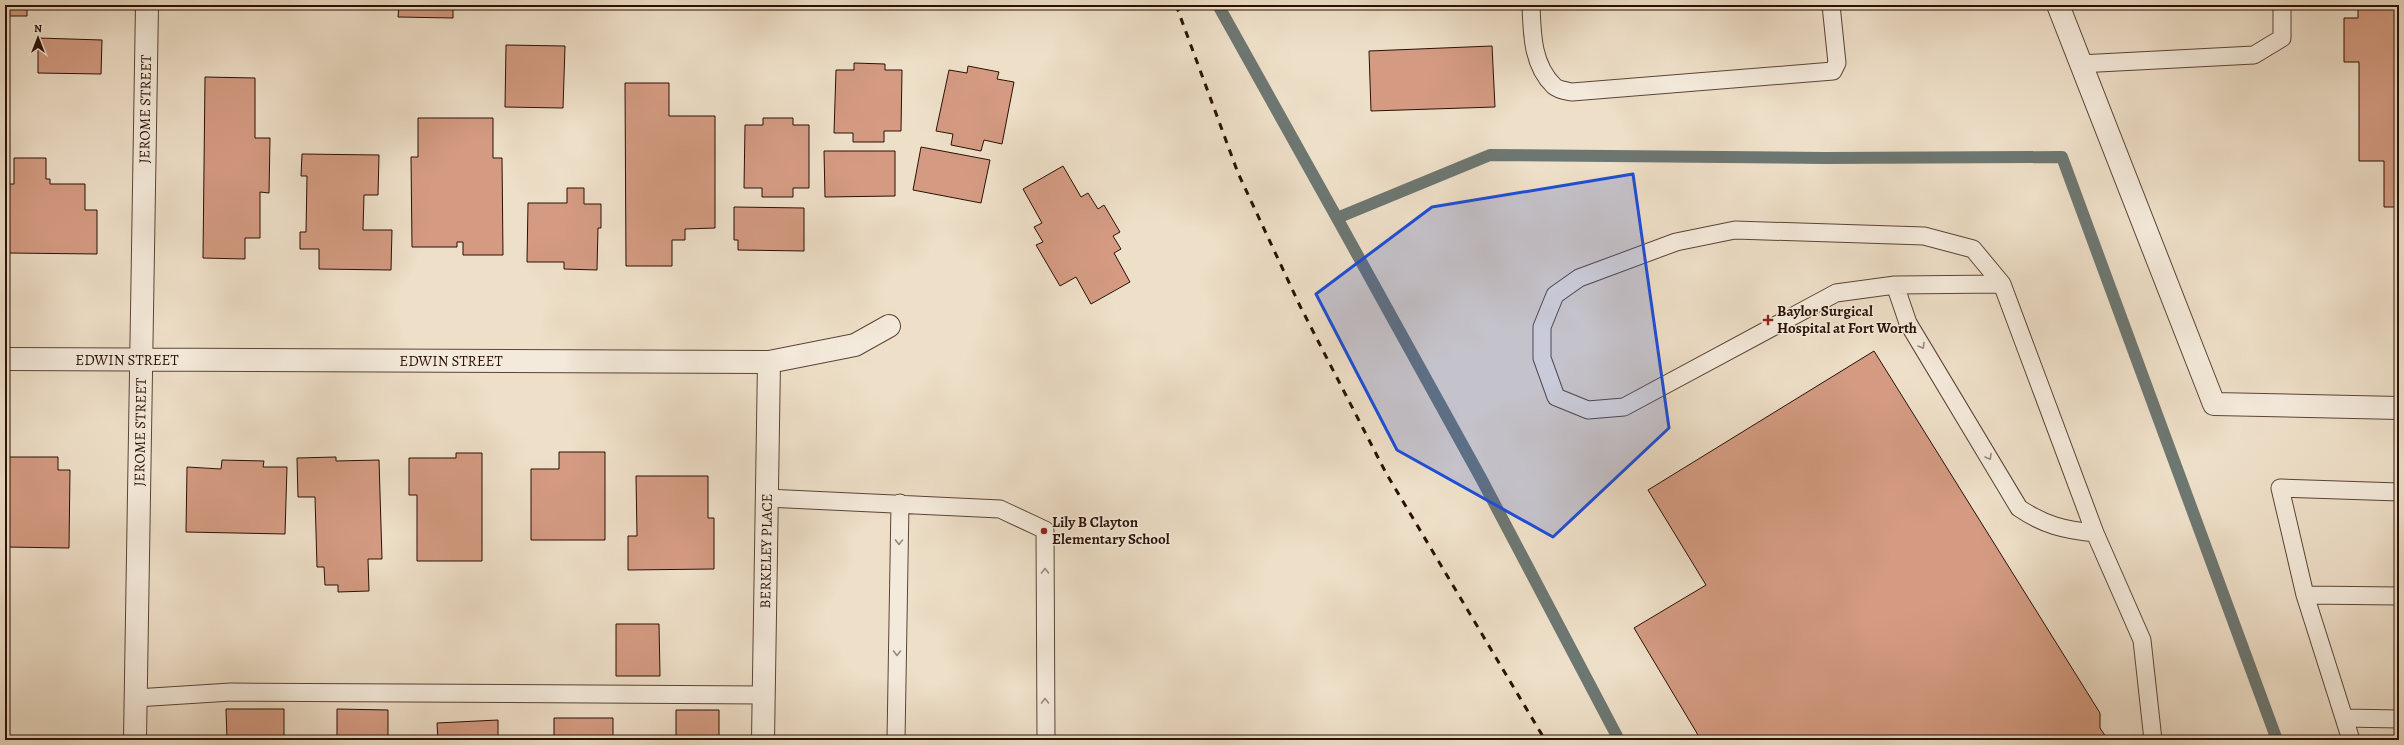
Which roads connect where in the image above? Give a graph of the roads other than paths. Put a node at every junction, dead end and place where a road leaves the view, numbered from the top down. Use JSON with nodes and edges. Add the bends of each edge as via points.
{"nodes":[{"id":1,"x":147,"y":5,"type":"edge"},
{"id":2,"x":1531,"y":5,"type":"edge"},
{"id":3,"x":1831,"y":5,"type":"edge"},
{"id":4,"x":2058,"y":5,"type":"edge"},
{"id":5,"x":2282,"y":5,"type":"edge"},
{"id":6,"x":2079,"y":64,"type":"junction"},
{"id":7,"x":2002,"y":284,"type":"junction"},
{"id":8,"x":1895,"y":285,"type":"junction"},
{"id":9,"x":889,"y":326,"type":"dead end"},
{"id":10,"x":5,"y":359,"type":"edge"},
{"id":11,"x":141,"y":360,"type":"junction"},
{"id":12,"x":769,"y":362,"type":"junction"},
{"id":13,"x":2399,"y":408,"type":"edge"},
{"id":14,"x":2399,"y":492,"type":"edge"},
{"id":15,"x":766,"y":498,"type":"junction"},
{"id":16,"x":900,"y":503,"type":"junction"},
{"id":17,"x":2095,"y":533,"type":"junction"},
{"id":18,"x":2306,"y":595,"type":"junction"},
{"id":19,"x":2399,"y":596,"type":"edge"},
{"id":20,"x":764,"y":695,"type":"junction"},
{"id":21,"x":136,"y":698,"type":"junction"},
{"id":22,"x":2344,"y":718,"type":"junction"},
{"id":23,"x":2399,"y":719,"type":"edge"},
{"id":24,"x":135,"y":740,"type":"edge"},
{"id":25,"x":763,"y":740,"type":"edge"},
{"id":26,"x":896,"y":740,"type":"edge"},
{"id":27,"x":1046,"y":740,"type":"edge"},
{"id":28,"x":2153,"y":740,"type":"edge"},
{"id":29,"x":2352,"y":740,"type":"edge"}],
"edges":[{"from":1,"to":11,"type":"street","name":"JEROME STREET"},
{"from":2,"to":3,"type":"lane","via":[[1532,40],[1541,69],[1555,87],[1572,92],[1833,71],[1836,63]]},
{"from":4,"to":6,"type":"street"},
{"from":5,"to":6,"type":"lane","via":[[2282,38],[2254,55]]},
{"from":6,"to":13,"type":"street","via":[[2214,404]]},
{"from":7,"to":8,"type":"lane"},
{"from":7,"to":8,"type":"lane","via":[[1973,249],[1924,236],[1734,230],[1676,242],[1579,278],[1555,295],[1542,326],[1542,358],[1556,397],[1588,410],[1624,407],[1836,293]]},
{"from":7,"to":17,"type":"lane"},
{"from":8,"to":17,"type":"lane","one_way":true,"via":[[1908,323],[2019,508],[2038,521],[2070,531]]},
{"from":9,"to":12,"type":"street","name":"EDWIN STREET","via":[[855,345]]},
{"from":10,"to":11,"type":"street","name":"EDWIN STREET"},
{"from":11,"to":12,"type":"street","name":"EDWIN STREET"},
{"from":11,"to":21,"type":"street","name":"JEROME STREET"},
{"from":12,"to":15,"type":"street","name":"BERKELEY PLACE"},
{"from":14,"to":18,"type":"lane","via":[[2280,488]]},
{"from":15,"to":16,"type":"lane"},
{"from":15,"to":20,"type":"street","name":"BERKELEY PLACE"},
{"from":16,"to":26,"type":"lane","one_way":true},
{"from":27,"to":16,"type":"lane","one_way":true,"via":[[1044,530],[1000,509]]},
{"from":17,"to":28,"type":"lane","via":[[2142,640]]},
{"from":18,"to":19,"type":"lane"},
{"from":18,"to":22,"type":"lane"},
{"from":20,"to":21,"type":"lane","via":[[231,692]]},
{"from":20,"to":25,"type":"street","name":"BERKELEY PLACE"},
{"from":21,"to":24,"type":"street","name":"JEROME STREET"},
{"from":22,"to":23,"type":"lane"},
{"from":22,"to":29,"type":"lane"}]}
